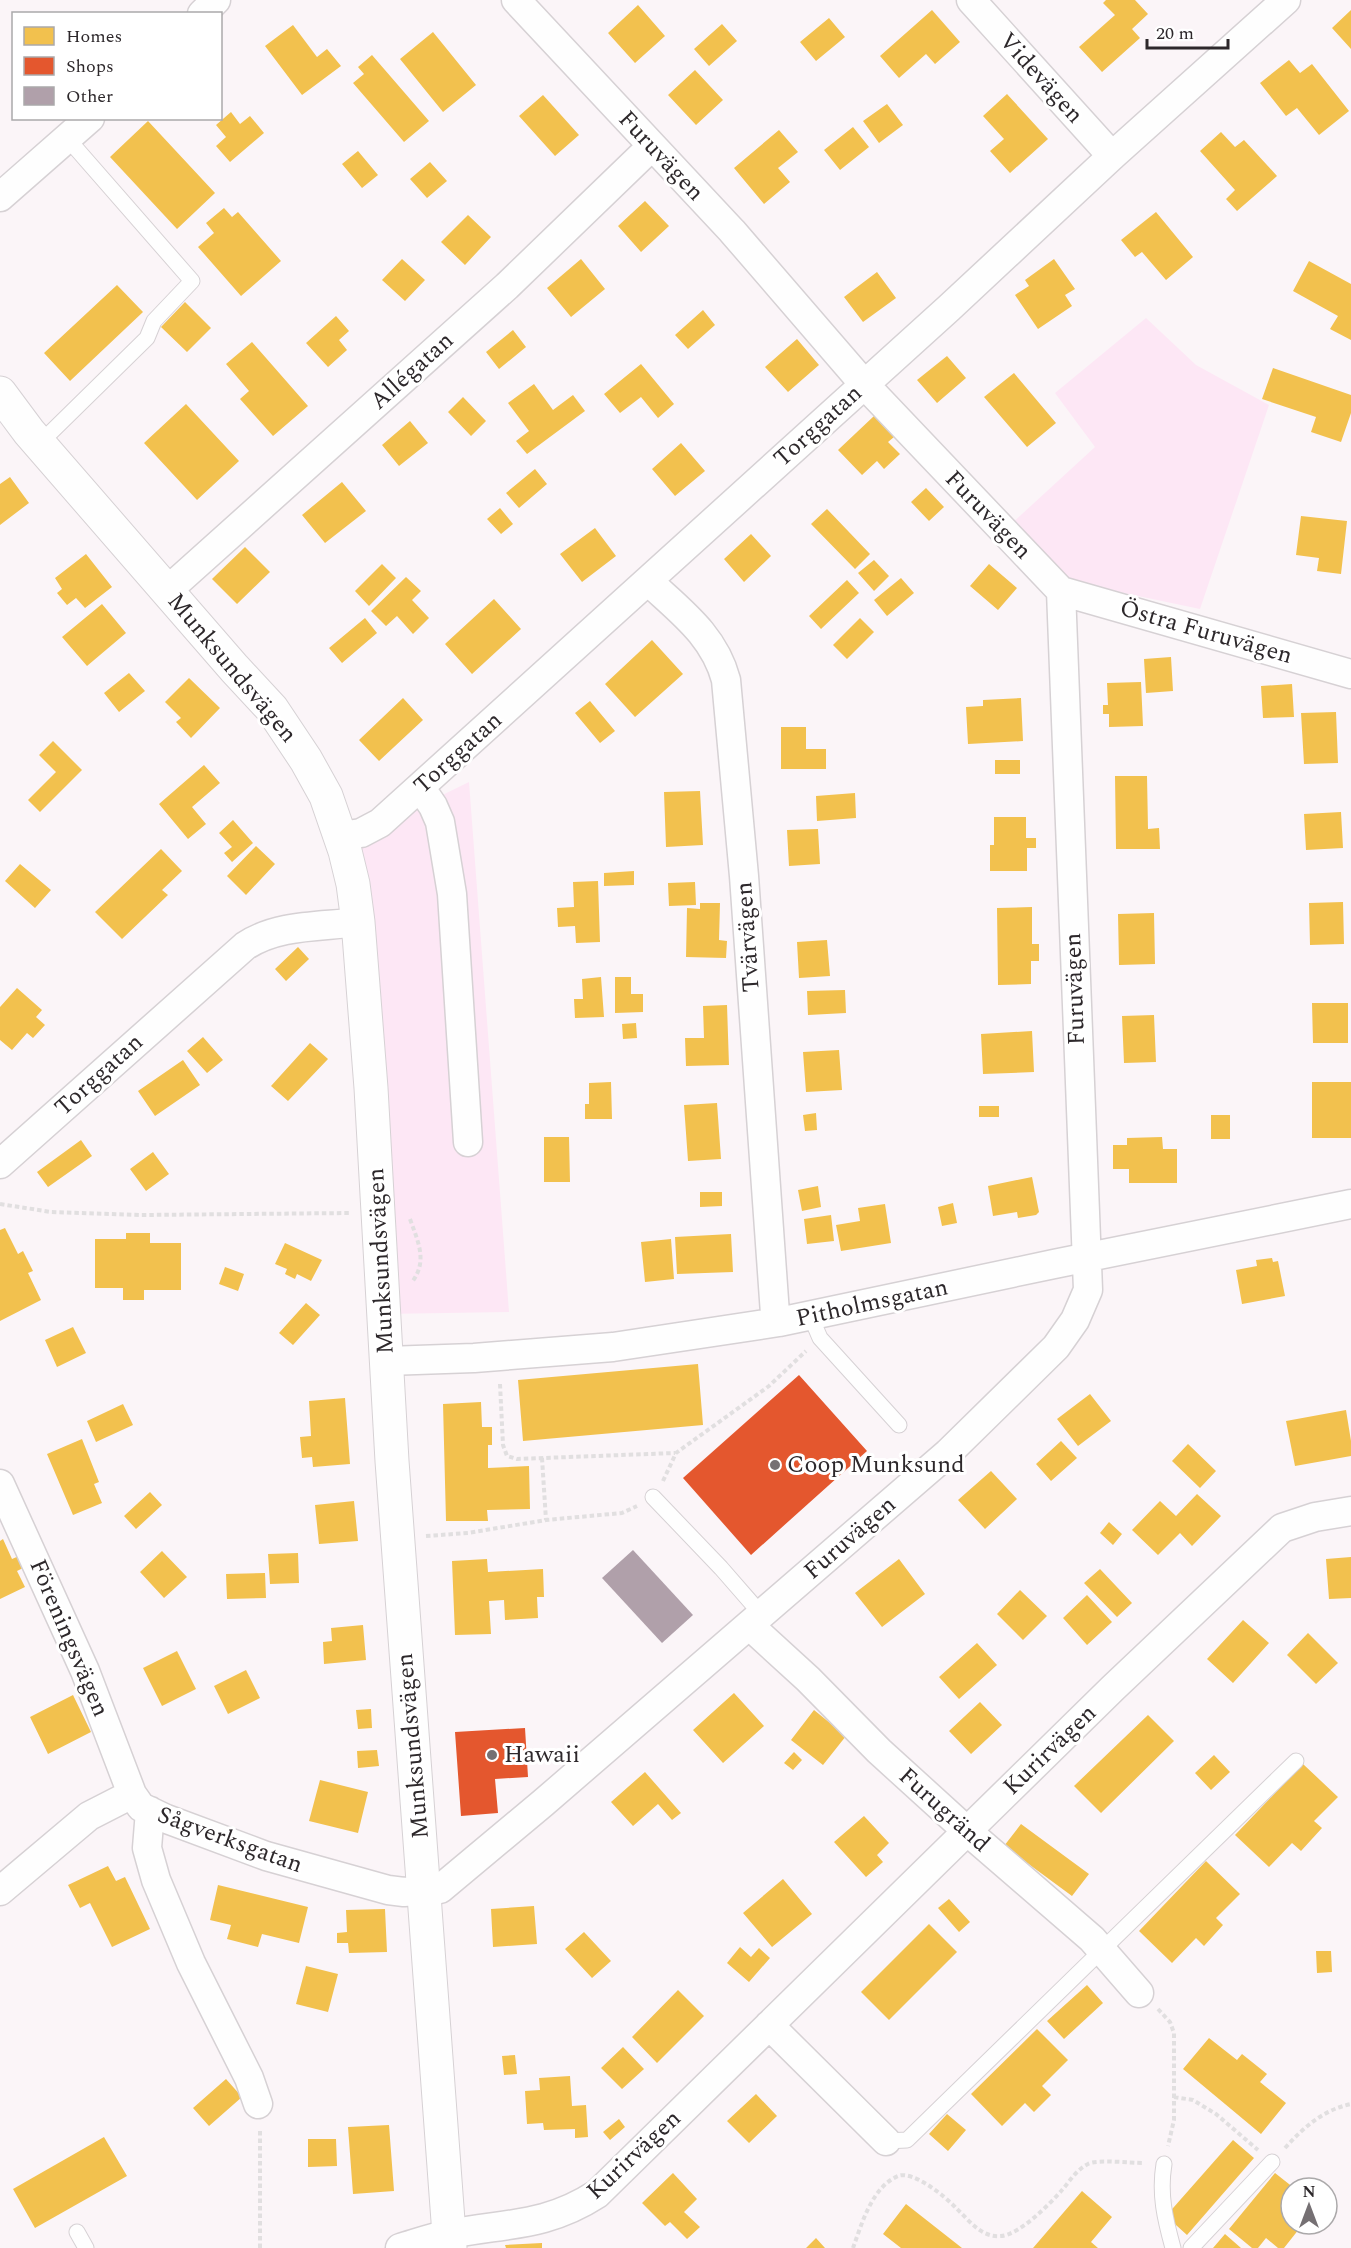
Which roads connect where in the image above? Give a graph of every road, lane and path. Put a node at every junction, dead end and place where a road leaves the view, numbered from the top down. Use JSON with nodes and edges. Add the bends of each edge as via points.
{"nodes":[{"id":1,"x":216,"y":0,"type":"edge"},
{"id":2,"x":516,"y":0,"type":"edge"},
{"id":3,"x":971,"y":0,"type":"edge"},
{"id":4,"x":1286,"y":0,"type":"edge"},
{"id":5,"x":204,"y":12,"type":"edge"},
{"id":6,"x":88,"y":120,"type":"edge"},
{"id":7,"x":67,"y":138,"type":"junction"},
{"id":8,"x":652,"y":146,"type":"junction"},
{"id":9,"x":1112,"y":156,"type":"junction"},
{"id":10,"x":0,"y":197,"type":"edge"},
{"id":11,"x":864,"y":384,"type":"junction"},
{"id":12,"x":0,"y":393,"type":"edge"},
{"id":13,"x":40,"y":443,"type":"junction"},
{"id":14,"x":648,"y":581,"type":"junction"},
{"id":15,"x":168,"y":590,"type":"junction"},
{"id":16,"x":1061,"y":591,"type":"junction"},
{"id":17,"x":1351,"y":674,"type":"edge"},
{"id":18,"x":420,"y":787,"type":"junction"},
{"id":19,"x":340,"y":836,"type":"junction"},
{"id":20,"x":358,"y":922,"type":"junction"},
{"id":21,"x":468,"y":1142,"type":"dead end"},
{"id":22,"x":0,"y":1164,"type":"edge"},
{"id":23,"x":0,"y":1204,"type":"edge"},
{"id":24,"x":1351,"y":1204,"type":"edge"},
{"id":25,"x":354,"y":1213,"type":"dead end"},
{"id":26,"x":409,"y":1215,"type":"dead end"},
{"id":27,"x":1087,"y":1258,"type":"junction"},
{"id":28,"x":408,"y":1288,"type":"dead end"},
{"id":29,"x":779,"y":1322,"type":"junction"},
{"id":30,"x":815,"y":1328,"type":"junction"},
{"id":31,"x":498,"y":1356,"type":"junction"},
{"id":32,"x":387,"y":1361,"type":"junction"},
{"id":33,"x":899,"y":1425,"type":"dead end"},
{"id":34,"x":676,"y":1453,"type":"junction"},
{"id":35,"x":542,"y":1458,"type":"junction"},
{"id":36,"x":0,"y":1484,"type":"edge"},
{"id":37,"x":653,"y":1497,"type":"junction"},
{"id":38,"x":1351,"y":1510,"type":"edge"},
{"id":39,"x":546,"y":1520,"type":"junction"},
{"id":40,"x":398,"y":1538,"type":"junction"},
{"id":41,"x":756,"y":1620,"type":"junction"},
{"id":42,"x":1296,"y":1761,"type":"dead end"},
{"id":43,"x":141,"y":1803,"type":"junction"},
{"id":44,"x":967,"y":1831,"type":"junction"},
{"id":45,"x":0,"y":1891,"type":"edge"},
{"id":46,"x":425,"y":1891,"type":"junction"},
{"id":47,"x":1101,"y":1951,"type":"junction"},
{"id":48,"x":1139,"y":1993,"type":"joint"},
{"id":49,"x":769,"y":2025,"type":"junction"},
{"id":50,"x":1174,"y":2097,"type":"junction"},
{"id":51,"x":258,"y":2104,"type":"joint"},
{"id":52,"x":1351,"y":2104,"type":"edge"},
{"id":53,"x":886,"y":2141,"type":"joint"},
{"id":54,"x":1272,"y":2162,"type":"junction"},
{"id":55,"x":1164,"y":2164,"type":"junction"},
{"id":56,"x":77,"y":2232,"type":"dead end"},
{"id":57,"x":450,"y":2241,"type":"edge"},
{"id":58,"x":86,"y":2248,"type":"edge"},
{"id":59,"x":260,"y":2248,"type":"edge"},
{"id":60,"x":400,"y":2248,"type":"edge"},
{"id":61,"x":853,"y":2248,"type":"edge"},
{"id":62,"x":1173,"y":2248,"type":"edge"},
{"id":63,"x":1191,"y":2248,"type":"edge"}],
"edges":[{"from":1,"to":5,"type":"street"},
{"from":2,"to":8,"type":"street","name":"Furuvägen"},
{"from":3,"to":9,"type":"street","name":"Videvägen"},
{"from":4,"to":9,"type":"street","name":"Torggatan"},
{"from":6,"to":7,"type":"street"},
{"from":7,"to":10,"type":"street"},
{"from":7,"to":13,"type":"lane","via":[[192,281],[154,321],[147,339]]},
{"from":8,"to":11,"type":"street","name":"Furuvägen","via":[[732,231]]},
{"from":8,"to":15,"type":"street","name":"Allégatan","via":[[507,286]]},
{"from":9,"to":11,"type":"street","name":"Torggatan"},
{"from":11,"to":14,"type":"street","name":"Torggatan"},
{"from":11,"to":16,"type":"street","name":"Furuvägen"},
{"from":12,"to":13,"type":"street","name":"Munksundsvägen"},
{"from":13,"to":15,"type":"street","name":"Munksundsvägen"},
{"from":14,"to":18,"type":"street","name":"Torggatan"},
{"from":14,"to":29,"type":"street","name":"Tvärvägen","via":[[704,634],[721,661],[726,680]]},
{"from":15,"to":19,"type":"street","name":"Munksundsvägen","via":[[273,709],[326,796]]},
{"from":16,"to":17,"type":"street","name":"Östra Furuvägen"},
{"from":16,"to":27,"type":"street","name":"Furuvägen"},
{"from":18,"to":19,"type":"street","name":"Torggatan","via":[[380,823],[361,833]]},
{"from":18,"to":21,"type":"street","via":[[440,822],[453,894]]},
{"from":19,"to":20,"type":"street","name":"Munksundsvägen"},
{"from":20,"to":22,"type":"street","name":"Torggatan","via":[[276,931],[245,946]]},
{"from":20,"to":32,"type":"street","name":"Munksundsvägen"},
{"from":23,"to":25,"type":"path","via":[[51,1212],[141,1215]]},
{"from":24,"to":27,"type":"street","name":"Pitholmsgatan"},
{"from":26,"to":28,"type":"path","via":[[422,1254],[420,1267]]},
{"from":27,"to":30,"type":"street","name":"Pitholmsgatan"},
{"from":27,"to":41,"type":"street","name":"Furuvägen","via":[[1088,1290],[1075,1320],[1056,1347],[948,1453]]},
{"from":29,"to":30,"type":"street","name":"Pitholmsgatan"},
{"from":29,"to":31,"type":"street","name":"Pitholmsgatan","via":[[613,1347]]},
{"from":30,"to":33,"type":"lane"},
{"from":30,"to":34,"type":"path","via":[[769,1386]]},
{"from":31,"to":32,"type":"street","name":"Pitholmsgatan"},
{"from":31,"to":35,"type":"path","via":[[507,1456]]},
{"from":32,"to":40,"type":"street","name":"Munksundsvägen"},
{"from":34,"to":35,"type":"path"},
{"from":34,"to":37,"type":"path"},
{"from":35,"to":39,"type":"path"},
{"from":36,"to":43,"type":"street","name":"Föreningsvägen"},
{"from":37,"to":39,"type":"path","via":[[622,1513]]},
{"from":37,"to":41,"type":"lane","via":[[721,1568]]},
{"from":38,"to":44,"type":"street","name":"Kurirvägen","via":[[1282,1528]]},
{"from":39,"to":40,"type":"path","via":[[468,1533]]},
{"from":40,"to":46,"type":"street","name":"Munksundsvägen"},
{"from":41,"to":44,"type":"street","name":"Furugränd","via":[[879,1751]]},
{"from":41,"to":46,"type":"street","name":"Furuvägen","via":[[453,1879],[440,1889]]},
{"from":42,"to":47,"type":"lane"},
{"from":43,"to":45,"type":"street","name":"Sågverksgatan","via":[[89,1816]]},
{"from":43,"to":46,"type":"street","name":"Sågverksgatan","via":[[164,1818],[266,1856],[388,1890]]},
{"from":43,"to":51,"type":"street","via":[[156,1880]]},
{"from":44,"to":47,"type":"street","name":"Furugränd"},
{"from":44,"to":49,"type":"street","name":"Kurirvägen"},
{"from":46,"to":57,"type":"street","name":"Munksundsvägen"},
{"from":47,"to":48,"type":"street","name":"Furugränd"},
{"from":47,"to":53,"type":"lane","via":[[907,2140]]},
{"from":48,"to":50,"type":"path","via":[[1164,2014],[1174,2033]]},
{"from":49,"to":53,"type":"street"},
{"from":49,"to":57,"type":"street","name":"Kurirvägen","via":[[597,2194],[575,2208]]},
{"from":50,"to":54,"type":"path","via":[[1193,2100],[1216,2114]]},
{"from":50,"to":55,"type":"path","via":[[1172,2133]]},
{"from":51,"to":59,"type":"path"},
{"from":52,"to":54,"type":"path","via":[[1315,2119]]},
{"from":54,"to":63,"type":"lane"},
{"from":55,"to":61,"type":"path","via":[[1090,2163],[1023,2225],[1004,2236],[990,2237],[915,2177],[902,2175],[876,2195]]},
{"from":55,"to":62,"type":"lane","via":[[1161,2193]]},
{"from":56,"to":58,"type":"lane"},
{"from":57,"to":60,"type":"street","name":"Kurirvägen"}]}
